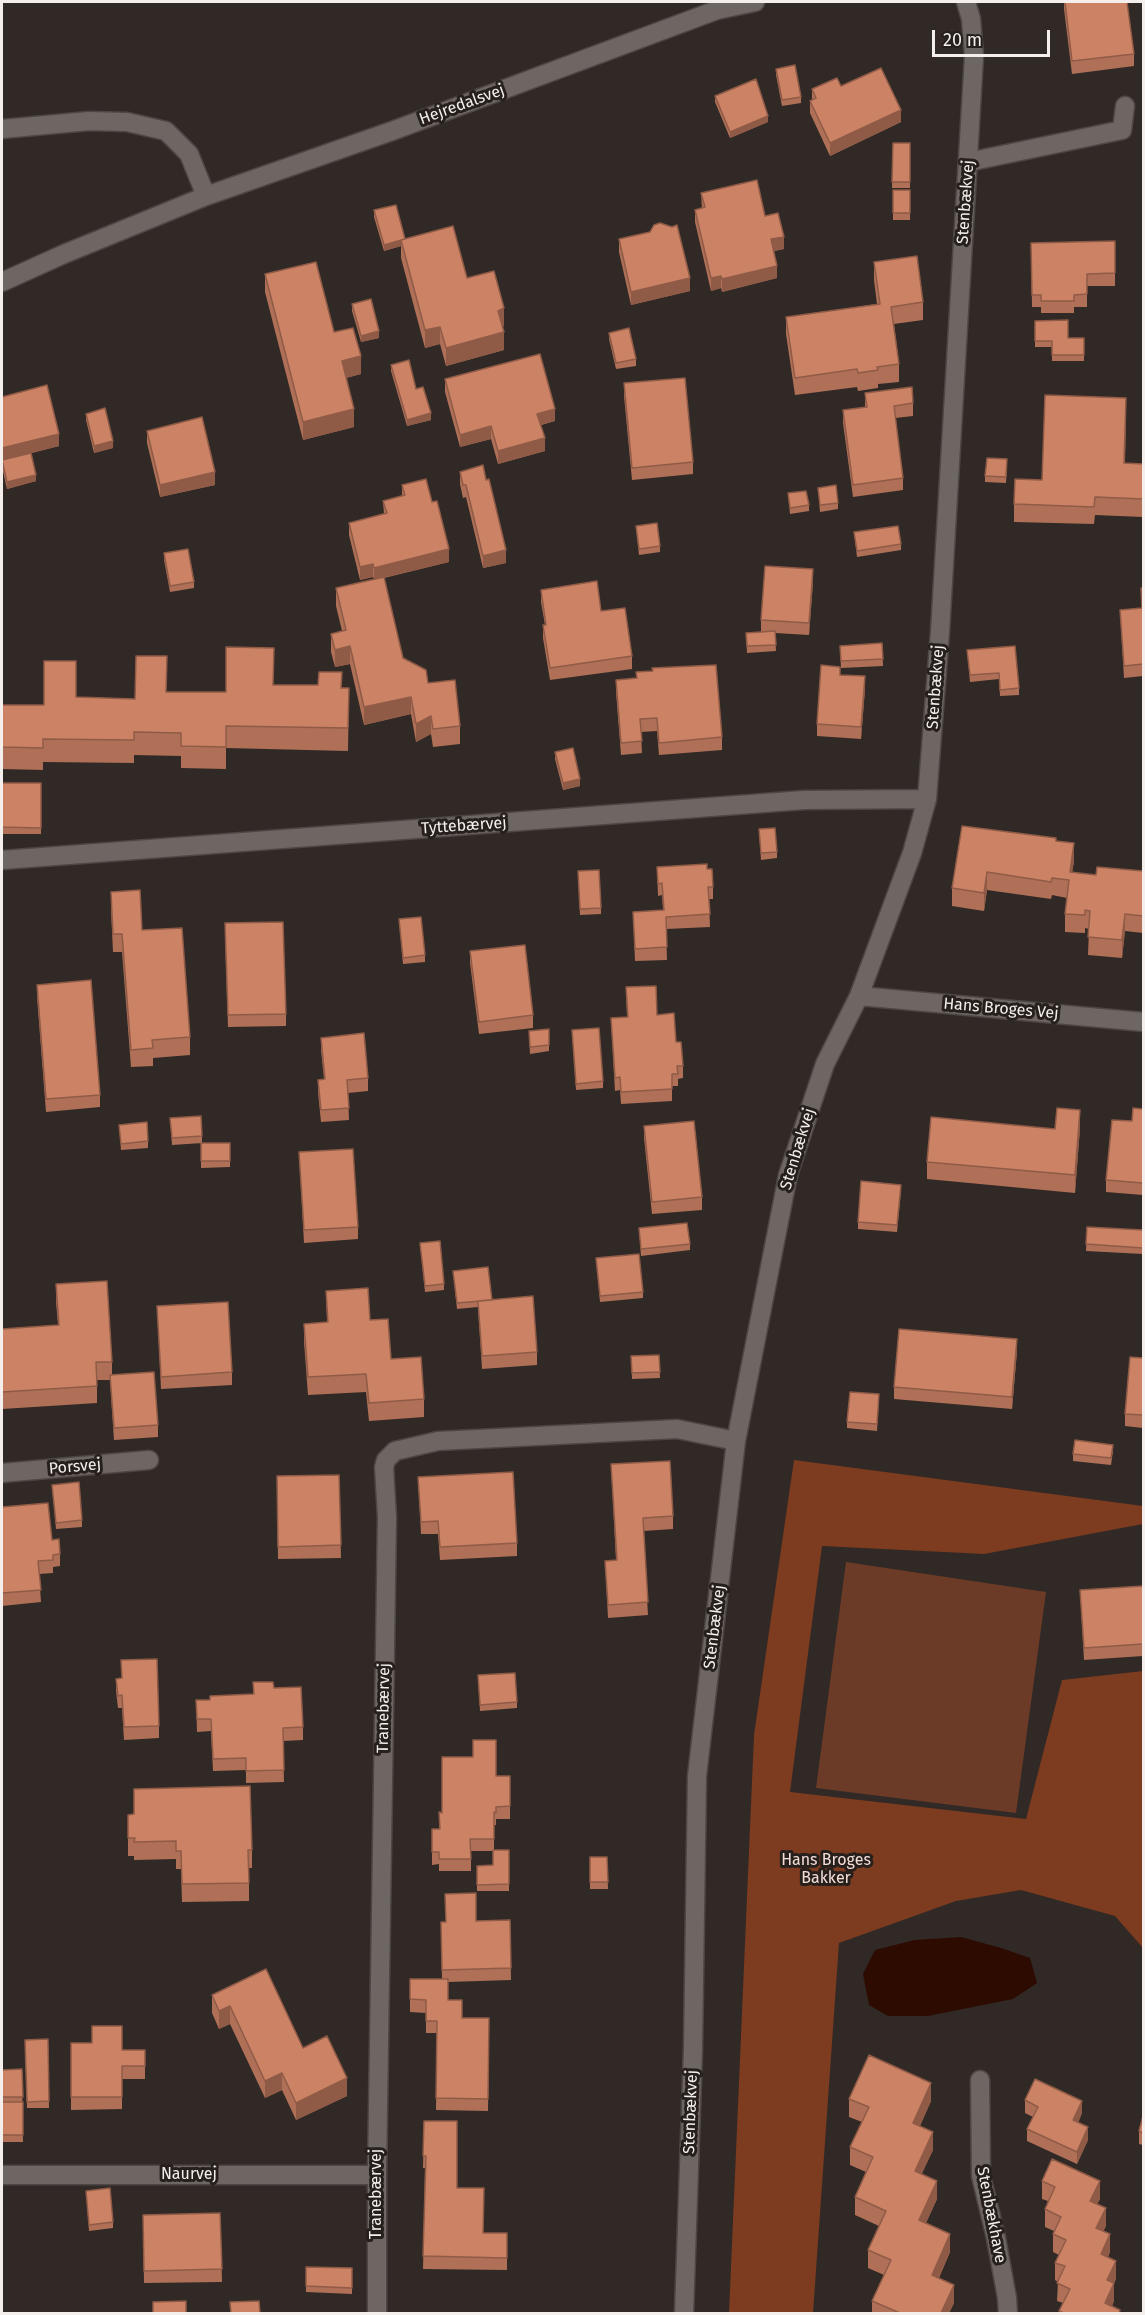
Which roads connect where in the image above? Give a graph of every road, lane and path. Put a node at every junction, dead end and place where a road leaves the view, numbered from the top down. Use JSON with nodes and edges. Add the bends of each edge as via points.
{"nodes":[{"id":1,"x":755,"y":2,"type":"edge"},
{"id":2,"x":966,"y":2,"type":"edge"},
{"id":3,"x":724,"y":6,"type":"edge"},
{"id":4,"x":1125,"y":106,"type":"dead end"},
{"id":5,"x":2,"y":129,"type":"edge"},
{"id":6,"x":968,"y":162,"type":"junction"},
{"id":7,"x":206,"y":196,"type":"junction"},
{"id":8,"x":2,"y":282,"type":"edge"},
{"id":9,"x":927,"y":799,"type":"junction"},
{"id":10,"x":2,"y":860,"type":"edge"},
{"id":11,"x":859,"y":996,"type":"junction"},
{"id":12,"x":1143,"y":1022,"type":"edge"},
{"id":13,"x":736,"y":1441,"type":"junction"},
{"id":14,"x":149,"y":1460,"type":"dead end"},
{"id":15,"x":2,"y":1473,"type":"edge"},
{"id":16,"x":980,"y":2080,"type":"dead end"},
{"id":17,"x":2,"y":2175,"type":"edge"},
{"id":18,"x":377,"y":2175,"type":"junction"},
{"id":19,"x":377,"y":2313,"type":"edge"},
{"id":20,"x":684,"y":2313,"type":"edge"},
{"id":21,"x":1008,"y":2313,"type":"edge"}],
"edges":[{"from":1,"to":3,"type":"street","name":"Hejredalsvej"},
{"from":2,"to":6,"type":"street","name":"Stenbækvej","via":[[974,56]]},
{"from":3,"to":7,"type":"street","name":"Hejredalsvej"},
{"from":4,"to":6,"type":"street","via":[[1122,130]]},
{"from":5,"to":7,"type":"street","via":[[89,121],[127,122],[166,131],[189,154]]},
{"from":6,"to":9,"type":"street","name":"Stenbækvej"},
{"from":7,"to":8,"type":"street","name":"Hejredalsvej"},
{"from":9,"to":10,"type":"street","name":"Tyttebærvej","via":[[804,800]]},
{"from":9,"to":11,"type":"street","name":"Stenbækvej","via":[[912,853]]},
{"from":11,"to":12,"type":"street","name":"Hans Broges Vej"},
{"from":11,"to":13,"type":"street","name":"Stenbækvej","via":[[825,1064],[788,1175]]},
{"from":13,"to":18,"type":"street","name":"Tranebærvej","via":[[677,1429],[445,1440],[404,1447],[386,1460]]},
{"from":13,"to":20,"type":"street","name":"Stenbækvej","via":[[697,1776]]},
{"from":14,"to":15,"type":"street","name":"Porsvej"},
{"from":16,"to":21,"type":"street","name":"Stenbækhave","via":[[981,2176]]},
{"from":17,"to":18,"type":"street","name":"Naurvej"},
{"from":18,"to":19,"type":"street","name":"Tranebærvej"}]}
